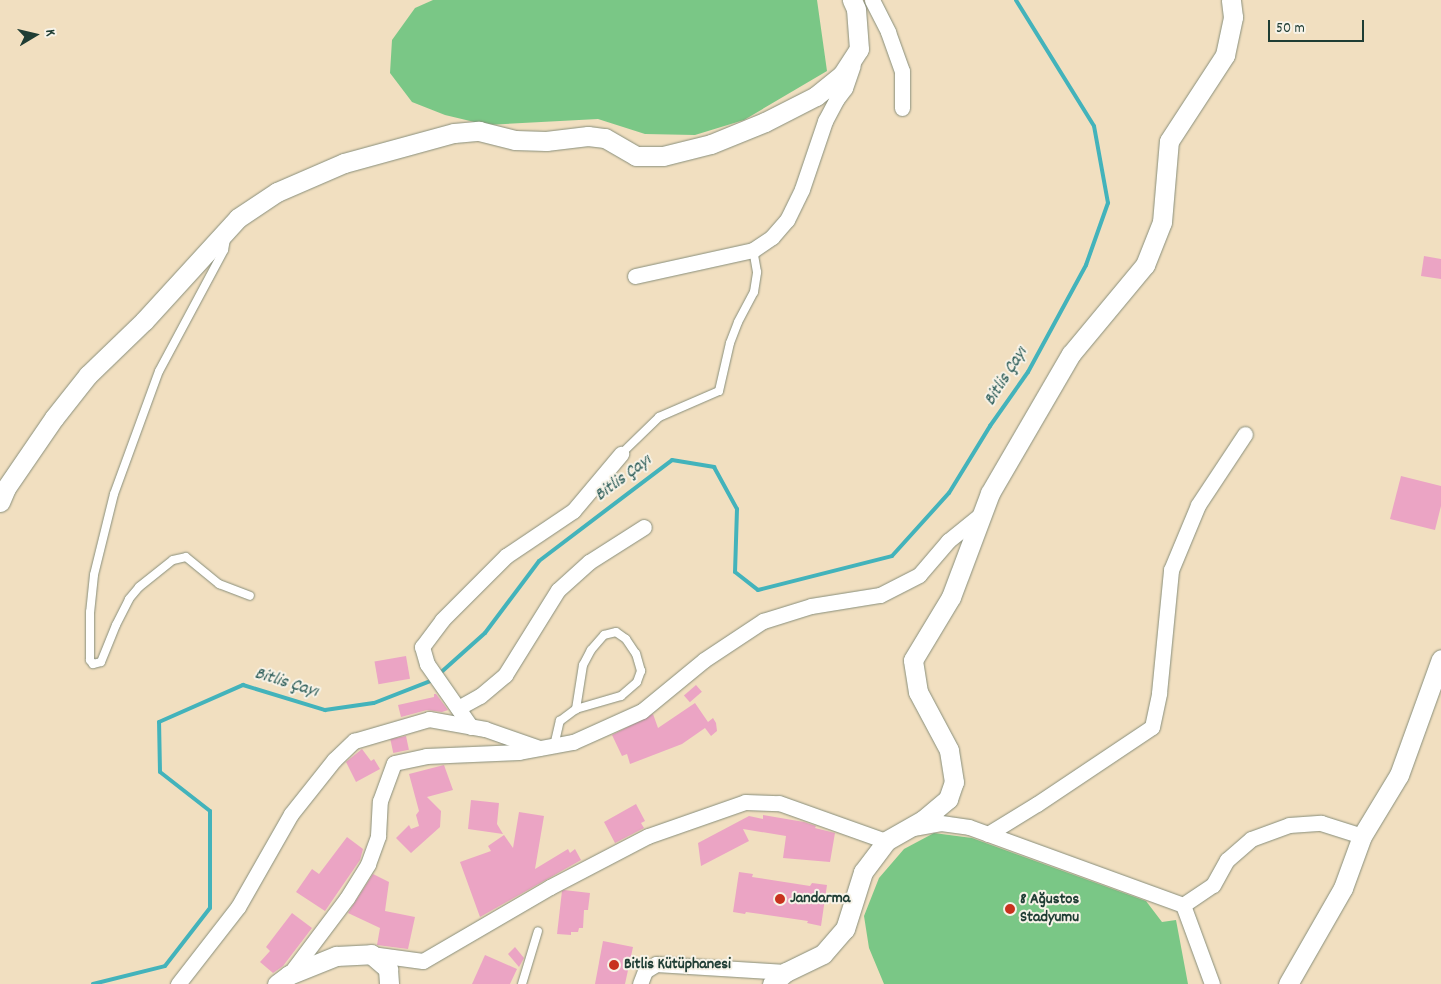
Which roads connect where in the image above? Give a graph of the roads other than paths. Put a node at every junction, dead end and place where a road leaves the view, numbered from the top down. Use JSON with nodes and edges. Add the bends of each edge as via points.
{"nodes":[{"id":1,"x":852,"y":0,"type":"edge"},
{"id":2,"x":872,"y":0,"type":"edge"},
{"id":3,"x":1231,"y":0,"type":"edge"},
{"id":4,"x":859,"y":50,"type":"junction"},
{"id":5,"x":902,"y":108,"type":"dead end"},
{"id":6,"x":226,"y":232,"type":"junction"},
{"id":7,"x":753,"y":250,"type":"junction"},
{"id":8,"x":636,"y":276,"type":"dead end"},
{"id":9,"x":1245,"y":434,"type":"dead end"},
{"id":10,"x":621,"y":454,"type":"joint"},
{"id":11,"x":0,"y":502,"type":"edge"},
{"id":12,"x":984,"y":512,"type":"junction"},
{"id":13,"x":644,"y":527,"type":"dead end"},
{"id":14,"x":250,"y":596,"type":"dead end"},
{"id":15,"x":1441,"y":659,"type":"edge"},
{"id":16,"x":458,"y":708,"type":"junction"},
{"id":17,"x":576,"y":709,"type":"junction"},
{"id":18,"x":471,"y":727,"type":"junction"},
{"id":19,"x":547,"y":747,"type":"junction"},
{"id":20,"x":907,"y":829,"type":"junction"},
{"id":21,"x":988,"y":834,"type":"junction"},
{"id":22,"x":1362,"y":836,"type":"junction"},
{"id":23,"x":886,"y":841,"type":"junction"},
{"id":24,"x":1183,"y":905,"type":"junction"},
{"id":25,"x":538,"y":931,"type":"dead end"},
{"id":26,"x":371,"y":954,"type":"junction"},
{"id":27,"x":779,"y":978,"type":"edge"},
{"id":28,"x":283,"y":980,"type":"edge"},
{"id":29,"x":178,"y":984,"type":"edge"},
{"id":30,"x":389,"y":984,"type":"edge"},
{"id":31,"x":522,"y":984,"type":"edge"},
{"id":32,"x":640,"y":984,"type":"edge"},
{"id":33,"x":1212,"y":984,"type":"edge"},
{"id":34,"x":1288,"y":984,"type":"edge"}],
"edges":[{"from":1,"to":4,"type":"street","via":[[856,9]]},
{"from":2,"to":5,"type":"street","via":[[902,71]]},
{"from":3,"to":12,"type":"street","via":[[1233,17],[1225,55],[1169,141],[1162,222],[1145,265],[1070,354],[990,493]]},
{"from":4,"to":6,"type":"street","via":[[842,76],[816,96],[711,144],[663,156],[636,156],[605,138],[588,136],[546,142],[514,140],[479,131],[454,133],[327,170],[277,192],[238,218]]},
{"from":4,"to":7,"type":"street","via":[[845,88],[825,122],[802,189],[787,220],[772,237]]},
{"from":6,"to":11,"type":"street","via":[[144,321],[88,375],[54,418],[6,488]]},
{"from":6,"to":14,"type":"lane","via":[[224,250],[159,372],[114,494],[94,575],[90,660],[94,664],[101,662],[129,599],[173,560],[186,557],[219,584]]},
{"from":7,"to":8,"type":"street"},
{"from":7,"to":10,"type":"lane","via":[[757,272],[754,292],[730,343],[719,391],[659,417]]},
{"from":9,"to":21,"type":"street","via":[[1198,505],[1171,570],[1159,693],[1152,727]]},
{"from":10,"to":16,"type":"street","via":[[573,511],[506,556],[442,620],[422,647],[426,664]]},
{"from":12,"to":19,"type":"street","via":[[948,542],[919,575],[880,595],[810,606],[763,621],[704,660],[642,712],[573,742]]},
{"from":12,"to":20,"type":"street","via":[[951,597],[913,660],[918,692],[948,750],[954,782],[948,799]]},
{"from":13,"to":16,"type":"street","via":[[589,562],[558,590],[504,675],[480,696]]},
{"from":15,"to":22,"type":"street","via":[[1399,775]]},
{"from":16,"to":18,"type":"street"},
{"from":17,"to":17,"type":"lane","via":[[621,696],[637,682],[641,671],[636,654],[626,639],[616,632],[604,635],[591,650],[579,679]]},
{"from":17,"to":19,"type":"lane","via":[[560,721]]},
{"from":18,"to":19,"type":"street"},
{"from":18,"to":29,"type":"street","via":[[429,719],[354,741],[334,760],[291,814],[238,907]]},
{"from":19,"to":28,"type":"street","via":[[519,752],[426,756],[394,764],[380,801],[378,836],[368,864],[347,898]]},
{"from":20,"to":21,"type":"street","via":[[941,823]]},
{"from":20,"to":23,"type":"street"},
{"from":21,"to":24,"type":"street"},
{"from":22,"to":24,"type":"street","via":[[1321,823],[1289,825],[1250,839],[1227,860],[1213,885]]},
{"from":22,"to":34,"type":"street","via":[[1343,888]]},
{"from":23,"to":26,"type":"street","via":[[779,803],[745,802],[648,836],[550,887],[423,961]]},
{"from":23,"to":27,"type":"street","via":[[863,872],[845,929],[823,954]]},
{"from":24,"to":33,"type":"street"},
{"from":25,"to":31,"type":"lane"},
{"from":26,"to":28,"type":"street","via":[[336,956]]},
{"from":26,"to":30,"type":"street","via":[[388,969]]},
{"from":27,"to":32,"type":"street","via":[[656,964],[645,971]]}]}
